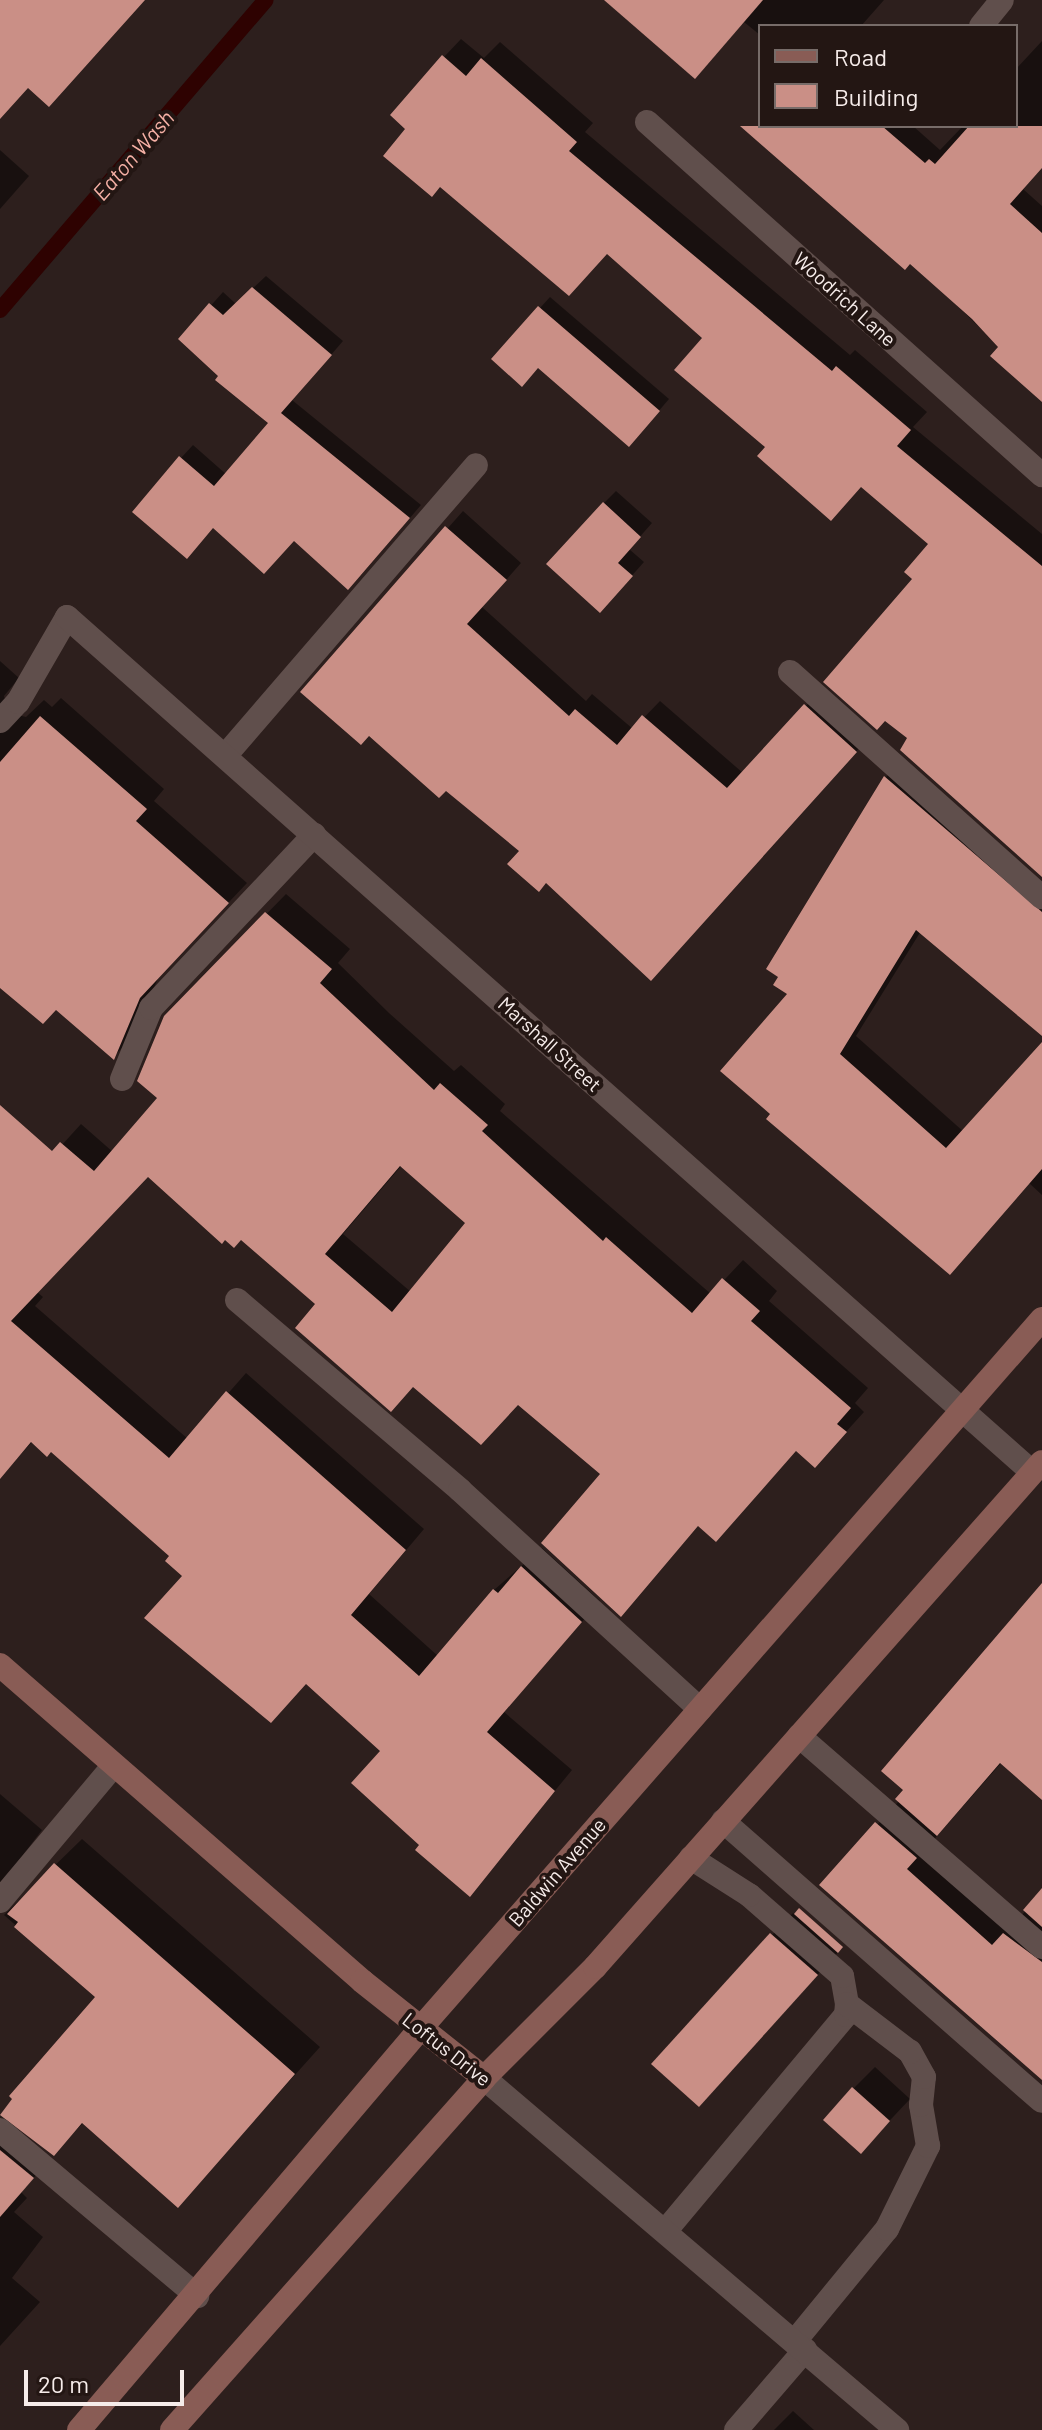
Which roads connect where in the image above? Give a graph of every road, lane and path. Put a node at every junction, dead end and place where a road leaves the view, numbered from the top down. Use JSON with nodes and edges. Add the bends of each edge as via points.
{"nodes":[{"id":1,"x":1002,"y":0,"type":"edge"},
{"id":2,"x":983,"y":24,"type":"edge"},
{"id":3,"x":647,"y":122,"type":"dead end"},
{"id":4,"x":476,"y":465,"type":"dead end"},
{"id":5,"x":1042,"y":475,"type":"edge"},
{"id":6,"x":790,"y":672,"type":"dead end"},
{"id":7,"x":0,"y":721,"type":"edge"},
{"id":8,"x":225,"y":756,"type":"junction"},
{"id":9,"x":314,"y":835,"type":"junction"},
{"id":10,"x":1042,"y":897,"type":"edge"},
{"id":11,"x":122,"y":1079,"type":"dead end"},
{"id":12,"x":237,"y":1300,"type":"dead end"},
{"id":13,"x":1042,"y":1319,"type":"edge"},
{"id":14,"x":963,"y":1408,"type":"junction"},
{"id":15,"x":1039,"y":1472,"type":"edge"},
{"id":16,"x":0,"y":1665,"type":"edge"},
{"id":17,"x":700,"y":1709,"type":"junction"},
{"id":18,"x":799,"y":1736,"type":"junction"},
{"id":19,"x":114,"y":1765,"type":"junction"},
{"id":20,"x":723,"y":1821,"type":"junction"},
{"id":21,"x":691,"y":1858,"type":"junction"},
{"id":22,"x":0,"y":1901,"type":"edge"},
{"id":23,"x":1042,"y":1947,"type":"edge"},
{"id":24,"x":847,"y":2004,"type":"junction"},
{"id":25,"x":420,"y":2029,"type":"junction"},
{"id":26,"x":484,"y":2078,"type":"junction"},
{"id":27,"x":1042,"y":2101,"type":"edge"},
{"id":28,"x":0,"y":2130,"type":"edge"},
{"id":29,"x":667,"y":2229,"type":"junction"},
{"id":30,"x":197,"y":2296,"type":"junction"},
{"id":31,"x":800,"y":2345,"type":"junction"},
{"id":32,"x":79,"y":2430,"type":"edge"},
{"id":33,"x":172,"y":2430,"type":"edge"},
{"id":34,"x":736,"y":2430,"type":"edge"},
{"id":35,"x":897,"y":2430,"type":"edge"}],
"edges":[{"from":1,"to":2,"type":"street"},
{"from":3,"to":5,"type":"street","name":"Woodrich Lane"},
{"from":4,"to":8,"type":"street"},
{"from":6,"to":10,"type":"street"},
{"from":7,"to":8,"type":"street","name":"Marshall Street","via":[[18,702],[67,617]]},
{"from":8,"to":9,"type":"street","name":"Marshall Street"},
{"from":9,"to":11,"type":"street","via":[[151,1008]]},
{"from":9,"to":14,"type":"street","name":"Marshall Street"},
{"from":12,"to":17,"type":"street","via":[[460,1490]]},
{"from":13,"to":14,"type":"main road","name":"Baldwin Avenue"},
{"from":14,"to":15,"type":"street","name":"Marshall Street"},
{"from":14,"to":17,"type":"main road","name":"Baldwin Avenue"},
{"from":15,"to":18,"type":"main road"},
{"from":16,"to":19,"type":"main road","name":"Loftus Drive"},
{"from":17,"to":25,"type":"main road","name":"Baldwin Avenue"},
{"from":18,"to":20,"type":"main road"},
{"from":18,"to":23,"type":"street"},
{"from":19,"to":22,"type":"street"},
{"from":19,"to":25,"type":"main road","name":"Loftus Drive"},
{"from":20,"to":21,"type":"main road"},
{"from":20,"to":27,"type":"street"},
{"from":21,"to":24,"type":"street","via":[[749,1895],[842,1976]]},
{"from":21,"to":26,"type":"main road","via":[[595,1967]]},
{"from":24,"to":29,"type":"street","via":[[846,2015]]},
{"from":24,"to":31,"type":"street","via":[[910,2052],[924,2077],[921,2105],[928,2146],[887,2229]]},
{"from":25,"to":26,"type":"main road","name":"Loftus Drive"},
{"from":25,"to":30,"type":"main road","name":"Baldwin Avenue"},
{"from":26,"to":29,"type":"street","name":"Loftus Drive"},
{"from":26,"to":33,"type":"main road"},
{"from":28,"to":30,"type":"street"},
{"from":29,"to":31,"type":"street","name":"Loftus Drive"},
{"from":30,"to":32,"type":"main road","name":"Baldwin Avenue"},
{"from":31,"to":34,"type":"street"},
{"from":31,"to":35,"type":"street","name":"Loftus Drive"}]}
